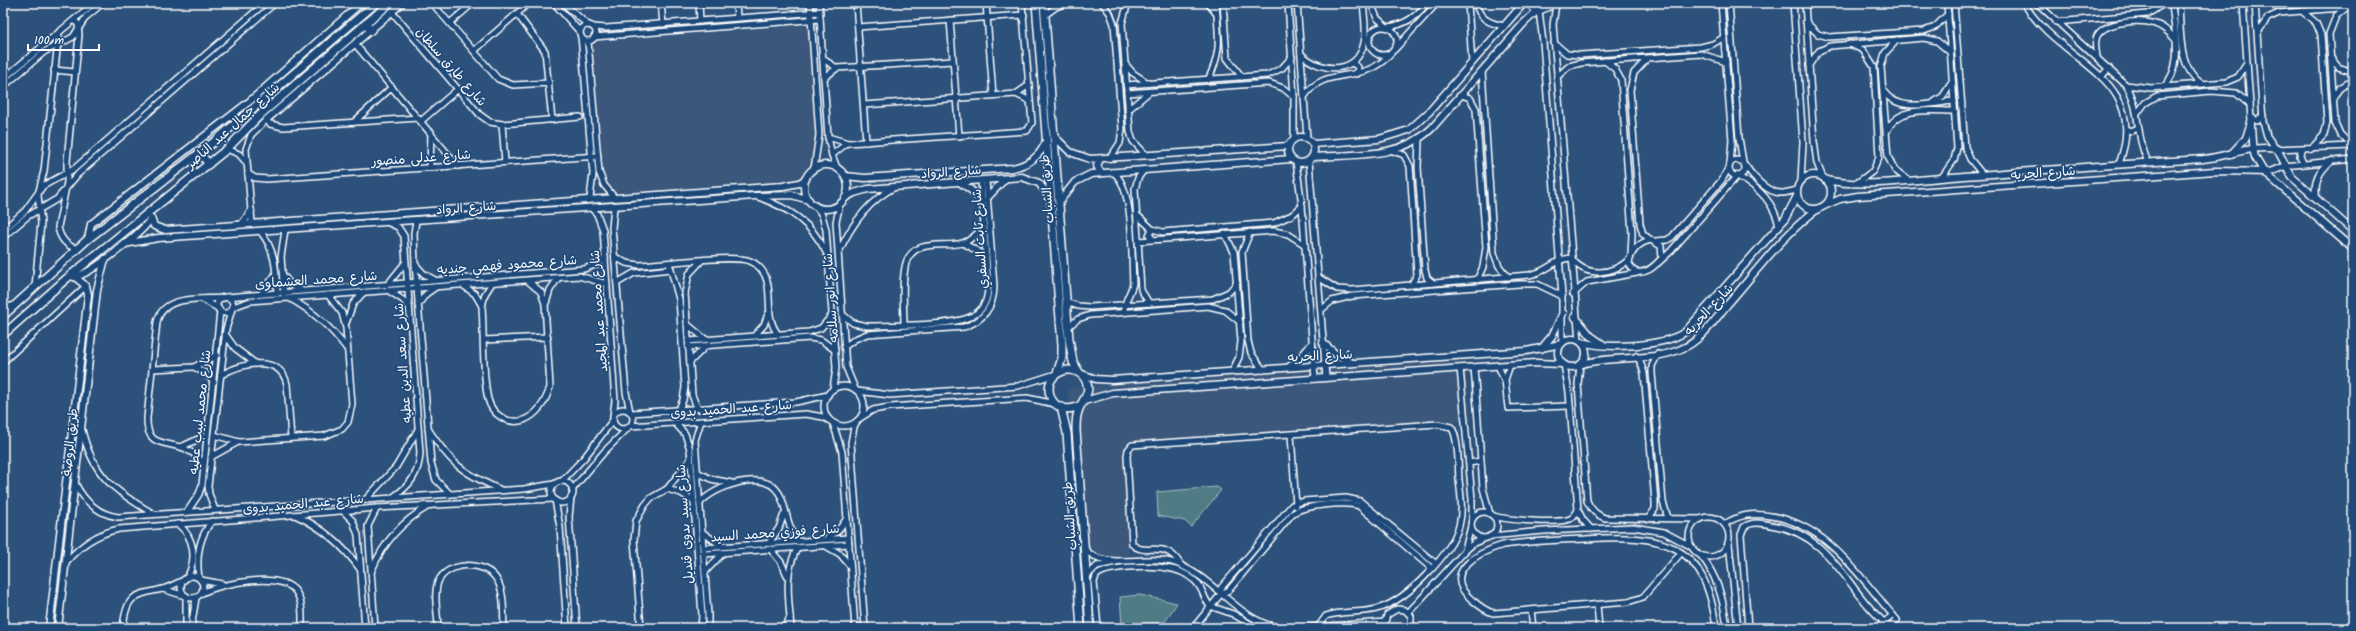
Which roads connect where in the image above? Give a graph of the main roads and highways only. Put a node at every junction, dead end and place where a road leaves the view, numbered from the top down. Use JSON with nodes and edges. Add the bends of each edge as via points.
{"nodes":[{"id":1,"x":376,"y":3,"type":"edge"},
{"id":2,"x":390,"y":3,"type":"edge"},
{"id":3,"x":1036,"y":3,"type":"edge"},
{"id":4,"x":1044,"y":3,"type":"edge"},
{"id":5,"x":366,"y":24,"type":"junction"},
{"id":6,"x":371,"y":30,"type":"road end"},
{"id":7,"x":250,"y":101,"type":"road end"},
{"id":8,"x":255,"y":107,"type":"junction"},
{"id":9,"x":195,"y":156,"type":"junction"},
{"id":10,"x":209,"y":164,"type":"junction"},
{"id":11,"x":3,"y":316,"type":"edge"},
{"id":12,"x":3,"y":335,"type":"edge"},
{"id":13,"x":1080,"y":373,"type":"junction"},
{"id":14,"x":1056,"y":374,"type":"junction"},
{"id":15,"x":1083,"y":402,"type":"junction"},
{"id":16,"x":1058,"y":406,"type":"junction"},
{"id":17,"x":1081,"y":628,"type":"edge"},
{"id":18,"x":1090,"y":628,"type":"edge"}],
"edges":[{"from":1,"to":8,"type":"main road","name":"شارع جمال عبد الناصر"},
{"from":2,"to":5,"type":"main road","name":"شارع جمال عبد الناصر"},
{"from":3,"to":14,"type":"main road","name":"طريق الشباب","via":[[1062,345],[1062,358]]},
{"from":4,"to":13,"type":"main road","name":"طريق الشباب","via":[[1068,327],[1071,354]]},
{"from":5,"to":6,"type":"main road"},
{"from":5,"to":10,"type":"main road","name":"شارع جمال عبد الناصر","via":[[260,115]]},
{"from":7,"to":8,"type":"main road"},
{"from":8,"to":9,"type":"main road","name":"شارع جمال عبد الناصر"},
{"from":9,"to":10,"type":"main road","via":[[203,157]]},
{"from":9,"to":11,"type":"main road","name":"شارع جمال عبد الناصر","via":[[88,240]]},
{"from":10,"to":12,"type":"main road","name":"شارع جمال عبد الناصر","via":[[153,207]]},
{"from":13,"to":14,"type":"main road","via":[[1067,369]]},
{"from":13,"to":15,"type":"main road","via":[[1088,384],[1087,396]]},
{"from":14,"to":16,"type":"main road","via":[[1049,389],[1051,398]]},
{"from":15,"to":16,"type":"main road","via":[[1074,408]]},
{"from":15,"to":18,"type":"main road","name":"طريق الشباب","via":[[1078,410],[1076,430]]},
{"from":16,"to":17,"type":"main road","name":"طريق الشباب","via":[[1067,433]]}]}
